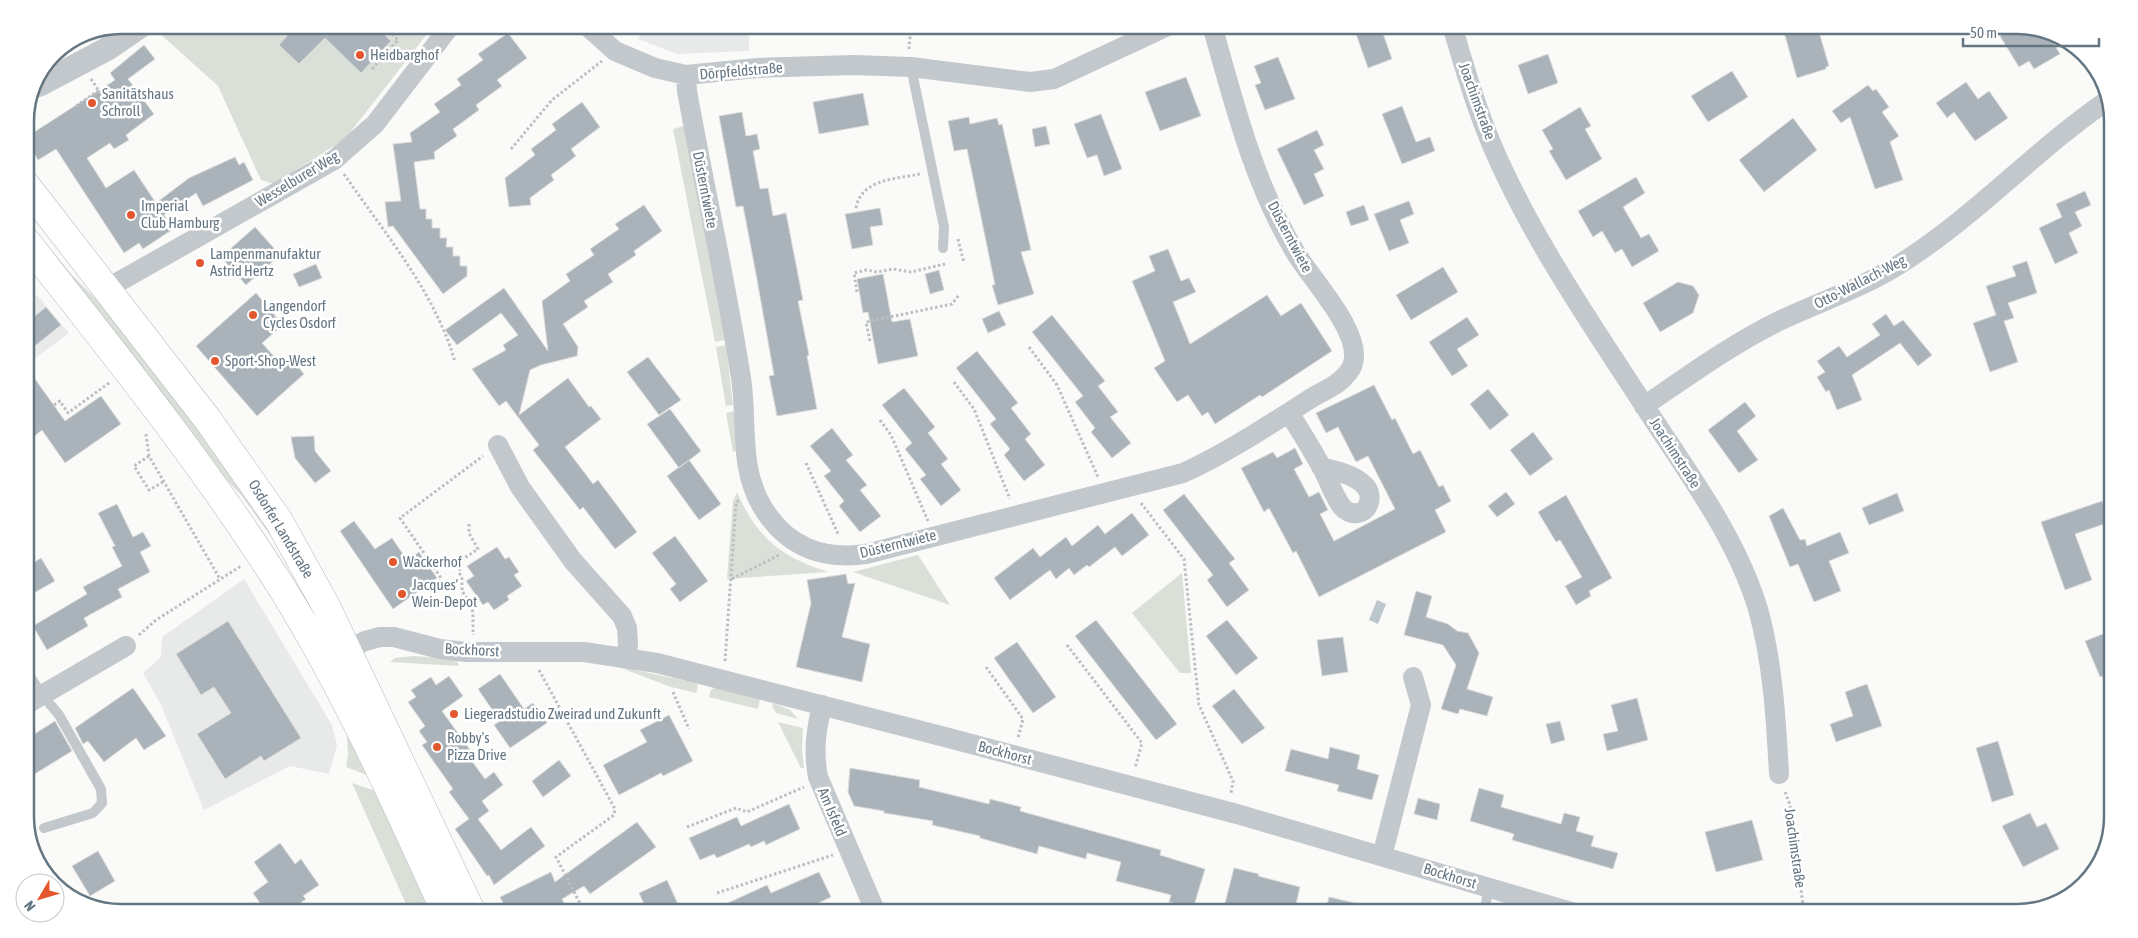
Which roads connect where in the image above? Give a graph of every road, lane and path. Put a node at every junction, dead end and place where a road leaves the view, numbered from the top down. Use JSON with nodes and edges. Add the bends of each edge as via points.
{"nodes":[{"id":1,"x":129,"y":34,"type":"edge"},
{"id":2,"x":392,"y":34,"type":"edge"},
{"id":3,"x":444,"y":34,"type":"edge"},
{"id":4,"x":596,"y":34,"type":"edge"},
{"id":5,"x":911,"y":34,"type":"edge"},
{"id":6,"x":1151,"y":34,"type":"edge"},
{"id":7,"x":1215,"y":34,"type":"edge"},
{"id":8,"x":1455,"y":34,"type":"edge"},
{"id":9,"x":604,"y":60,"type":"dead end"},
{"id":10,"x":910,"y":60,"type":"junction"},
{"id":11,"x":80,"y":62,"type":"junction"},
{"id":12,"x":372,"y":69,"type":"dead end"},
{"id":13,"x":686,"y":75,"type":"junction"},
{"id":14,"x":43,"y":83,"type":"edge"},
{"id":15,"x":98,"y":91,"type":"junction"},
{"id":16,"x":2103,"y":104,"type":"edge"},
{"id":17,"x":76,"y":106,"type":"dead end"},
{"id":18,"x":108,"y":109,"type":"dead end"},
{"id":19,"x":511,"y":149,"type":"dead end"},
{"id":20,"x":334,"y":160,"type":"junction"},
{"id":21,"x":933,"y":171,"type":"junction"},
{"id":22,"x":34,"y":196,"type":"edge"},
{"id":23,"x":856,"y":208,"type":"dead end"},
{"id":24,"x":944,"y":248,"type":"dead end"},
{"id":25,"x":34,"y":252,"type":"edge"},
{"id":26,"x":946,"y":264,"type":"dead end"},
{"id":27,"x":106,"y":289,"type":"junction"},
{"id":28,"x":857,"y":292,"type":"dead end"},
{"id":29,"x":959,"y":295,"type":"dead end"},
{"id":30,"x":870,"y":341,"type":"dead end"},
{"id":31,"x":1029,"y":347,"type":"dead end"},
{"id":32,"x":455,"y":362,"type":"dead end"},
{"id":33,"x":110,"y":382,"type":"dead end"},
{"id":34,"x":954,"y":382,"type":"dead end"},
{"id":35,"x":54,"y":405,"type":"dead end"},
{"id":36,"x":1644,"y":406,"type":"junction"},
{"id":37,"x":1289,"y":412,"type":"junction"},
{"id":38,"x":880,"y":420,"type":"dead end"},
{"id":39,"x":146,"y":434,"type":"dead end"},
{"id":40,"x":498,"y":445,"type":"joint"},
{"id":41,"x":149,"y":456,"type":"junction"},
{"id":42,"x":806,"y":463,"type":"dead end"},
{"id":43,"x":1321,"y":467,"type":"dead end"},
{"id":44,"x":1098,"y":477,"type":"dead end"},
{"id":45,"x":163,"y":482,"type":"junction"},
{"id":46,"x":1136,"y":497,"type":"dead end"},
{"id":47,"x":743,"y":498,"type":"dead end"},
{"id":48,"x":1011,"y":500,"type":"dead end"},
{"id":49,"x":469,"y":524,"type":"dead end"},
{"id":50,"x":930,"y":526,"type":"dead end"},
{"id":51,"x":842,"y":544,"type":"dead end"},
{"id":52,"x":786,"y":551,"type":"dead end"},
{"id":53,"x":244,"y":564,"type":"dead end"},
{"id":54,"x":220,"y":579,"type":"junction"},
{"id":55,"x":732,"y":579,"type":"junction"},
{"id":56,"x":437,"y":592,"type":"dead end"},
{"id":57,"x":473,"y":641,"type":"dead end"},
{"id":58,"x":1067,"y":645,"type":"dead end"},
{"id":59,"x":126,"y":646,"type":"joint"},
{"id":60,"x":336,"y":656,"type":"junction"},
{"id":61,"x":626,"y":657,"type":"junction"},
{"id":62,"x":725,"y":663,"type":"dead end"},
{"id":63,"x":536,"y":664,"type":"dead end"},
{"id":64,"x":986,"y":667,"type":"dead end"},
{"id":65,"x":1413,"y":677,"type":"dead end"},
{"id":66,"x":34,"y":682,"type":"edge"},
{"id":67,"x":673,"y":692,"type":"dead end"},
{"id":68,"x":43,"y":696,"type":"junction"},
{"id":69,"x":34,"y":700,"type":"edge"},
{"id":70,"x":822,"y":705,"type":"junction"},
{"id":71,"x":689,"y":729,"type":"dead end"},
{"id":72,"x":1016,"y":746,"type":"dead end"},
{"id":73,"x":1779,"y":774,"type":"joint"},
{"id":74,"x":1132,"y":776,"type":"dead end"},
{"id":75,"x":806,"y":786,"type":"dead end"},
{"id":76,"x":1229,"y":801,"type":"dead end"},
{"id":77,"x":44,"y":828,"type":"dead end"},
{"id":78,"x":687,"y":828,"type":"dead end"},
{"id":79,"x":836,"y":854,"type":"dead end"},
{"id":80,"x":1382,"y":856,"type":"junction"},
{"id":81,"x":1488,"y":888,"type":"junction"},
{"id":82,"x":717,"y":893,"type":"dead end"},
{"id":83,"x":442,"y":904,"type":"edge"},
{"id":84,"x":467,"y":904,"type":"edge"},
{"id":85,"x":580,"y":904,"type":"edge"},
{"id":86,"x":872,"y":904,"type":"edge"},
{"id":87,"x":1486,"y":904,"type":"edge"},
{"id":88,"x":1544,"y":904,"type":"edge"},
{"id":89,"x":1803,"y":904,"type":"edge"}],
"edges":[{"from":1,"to":11,"type":"street"},
{"from":2,"to":12,"type":"path","via":[[398,40]]},
{"from":3,"to":20,"type":"street","name":"Wesselburer Weg","via":[[374,124]]},
{"from":4,"to":13,"type":"street","name":"Dörpfeldstraße","via":[[614,51],[655,68]]},
{"from":5,"to":10,"type":"path"},
{"from":6,"to":10,"type":"street","name":"Dörpfeldstraße","via":[[1042,82]]},
{"from":7,"to":37,"type":"street","name":"Düsterntwiete","via":[[1248,148],[1275,214],[1296,254],[1349,333],[1355,354],[1344,377]]},
{"from":8,"to":36,"type":"street","name":"Joachimstraße","via":[[1486,129],[1528,217],[1555,266]]},
{"from":9,"to":19,"type":"path","via":[[552,100]]},
{"from":10,"to":13,"type":"street","name":"Dörpfeldstraße"},
{"from":10,"to":21,"type":"lane"},
{"from":11,"to":14,"type":"street"},
{"from":11,"to":15,"type":"path"},
{"from":13,"to":37,"type":"street","name":"Düsterntwiete","via":[[742,380],[747,472],[758,500],[773,522],[802,546],[831,556],[866,554],[1165,479],[1200,466]]},
{"from":15,"to":17,"type":"path"},
{"from":15,"to":18,"type":"path"},
{"from":16,"to":36,"type":"street","name":"Otto-Wallach-Weg","via":[[2057,137],[1946,232],[1898,265],[1769,326]]},
{"from":20,"to":27,"type":"street","name":"Wesselburer Weg"},
{"from":20,"to":32,"type":"path","via":[[426,294],[448,336]]},
{"from":21,"to":23,"type":"path","via":[[872,184],[861,193]]},
{"from":21,"to":24,"type":"lane","via":[[944,228]]},
{"from":22,"to":27,"type":"main road","name":"Osdorfer Landstraße"},
{"from":25,"to":60,"type":"main road","name":"Osdorfer Landstraße","via":[[171,429],[282,588],[321,628]]},
{"from":26,"to":28,"type":"path","via":[[911,272],[893,269],[854,273]]},
{"from":27,"to":60,"type":"main road","name":"Osdorfer Landstraße","via":[[260,492],[298,554]]},
{"from":29,"to":30,"type":"path","via":[[952,304],[866,322]]},
{"from":31,"to":44,"type":"path","via":[[1057,385]]},
{"from":33,"to":35,"type":"path","via":[[68,413],[60,401]]},
{"from":34,"to":48,"type":"path","via":[[974,409]]},
{"from":36,"to":73,"type":"street","name":"Joachimstraße","via":[[1732,544],[1758,609],[1771,668]]},
{"from":37,"to":43,"type":"street"},
{"from":38,"to":50,"type":"path","via":[[891,435]]},
{"from":39,"to":41,"type":"path"},
{"from":40,"to":56,"type":"path","via":[[400,518],[441,578]]},
{"from":40,"to":61,"type":"street","via":[[520,487],[573,561],[622,616],[627,628]]},
{"from":41,"to":45,"type":"path"},
{"from":41,"to":45,"type":"path","via":[[134,466],[149,490]]},
{"from":42,"to":51,"type":"path"},
{"from":45,"to":54,"type":"path"},
{"from":46,"to":76,"type":"path","via":[[1184,559],[1199,705],[1233,781]]},
{"from":47,"to":55,"type":"path","via":[[736,502]]},
{"from":49,"to":57,"type":"path","via":[[469,533],[478,549],[464,559],[459,572],[462,591],[472,605]]},
{"from":52,"to":55,"type":"path"},
{"from":53,"to":54,"type":"path"},
{"from":54,"to":59,"type":"path","via":[[156,620]]},
{"from":55,"to":62,"type":"path"},
{"from":58,"to":74,"type":"path","via":[[1142,742]]},
{"from":59,"to":68,"type":"street"},
{"from":60,"to":61,"type":"street","name":"Bockhorst","via":[[364,641],[394,637],[466,652],[584,652]]},
{"from":60,"to":83,"type":"main road","name":"Osdorfer Landstraße","via":[[388,786]]},
{"from":60,"to":84,"type":"main road","name":"Osdorfer Landstraße"},
{"from":61,"to":70,"type":"street","name":"Bockhorst"},
{"from":63,"to":85,"type":"path","via":[[615,809],[614,815],[556,857]]},
{"from":64,"to":72,"type":"path","via":[[1023,719]]},
{"from":65,"to":80,"type":"street","via":[[1421,705]]},
{"from":66,"to":68,"type":"lane"},
{"from":67,"to":71,"type":"path"},
{"from":68,"to":69,"type":"street"},
{"from":68,"to":77,"type":"lane","via":[[59,715],[101,789],[102,803],[94,813]]},
{"from":70,"to":80,"type":"street","name":"Bockhorst"},
{"from":70,"to":86,"type":"street","name":"Am Isfeld","via":[[814,739],[818,777]]},
{"from":73,"to":89,"type":"path","name":"Joachimstraße","via":[[1790,805]]},
{"from":75,"to":78,"type":"path","via":[[747,812],[736,808]]},
{"from":79,"to":82,"type":"path"},
{"from":80,"to":81,"type":"street","name":"Bockhorst"},
{"from":81,"to":87,"type":"lane"},
{"from":81,"to":88,"type":"street","name":"Bockhorst"}]}
